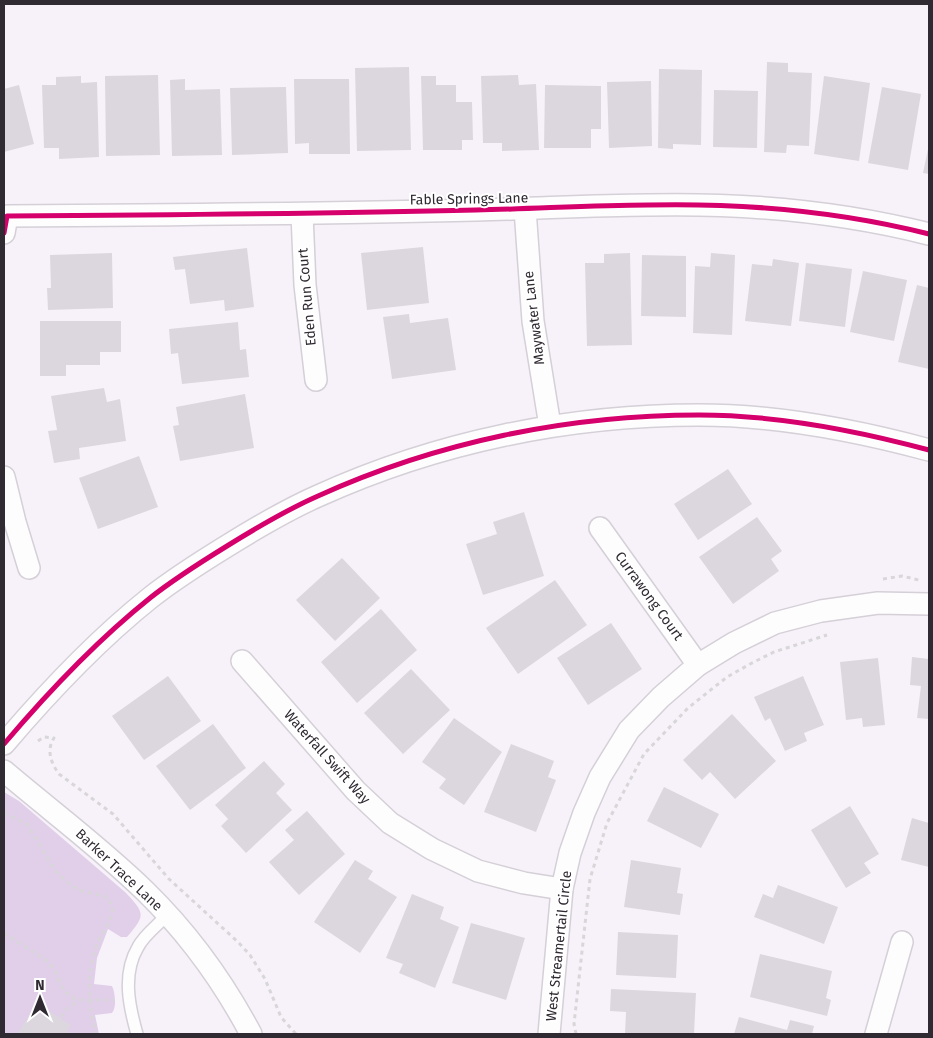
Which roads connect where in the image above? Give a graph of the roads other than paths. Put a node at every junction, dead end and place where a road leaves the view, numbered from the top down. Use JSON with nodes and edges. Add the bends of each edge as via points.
{"nodes":[{"id":1,"x":525,"y":209,"type":"junction"},
{"id":2,"x":302,"y":214,"type":"junction"},
{"id":3,"x":6,"y":224,"type":"edge"},
{"id":4,"x":929,"y":234,"type":"edge"},
{"id":5,"x":316,"y":380,"type":"dead end"},
{"id":6,"x":550,"y":426,"type":"junction"},
{"id":7,"x":929,"y":450,"type":"edge"},
{"id":8,"x":4,"y":477,"type":"edge"},
{"id":9,"x":600,"y":528,"type":"dead end"},
{"id":10,"x":30,"y":568,"type":"dead end"},
{"id":11,"x":929,"y":604,"type":"edge"},
{"id":12,"x":242,"y":661,"type":"dead end"},
{"id":13,"x":698,"y":665,"type":"junction"},
{"id":14,"x":4,"y":744,"type":"edge"},
{"id":15,"x":4,"y":771,"type":"edge"},
{"id":16,"x":562,"y":889,"type":"junction"},
{"id":17,"x":167,"y":915,"type":"junction"},
{"id":18,"x":902,"y":942,"type":"dead end"},
{"id":19,"x":137,"y":1034,"type":"edge"},
{"id":20,"x":251,"y":1034,"type":"edge"},
{"id":21,"x":549,"y":1034,"type":"edge"},
{"id":22,"x":876,"y":1034,"type":"edge"}],
"edges":[{"from":1,"to":2,"type":"street","name":"Fable Springs Lane"},
{"from":1,"to":4,"type":"street","name":"Fable Springs Lane","via":[[647,204],[752,206],[874,222]]},
{"from":1,"to":6,"type":"street","name":"Maywater Lane","via":[[533,320]]},
{"from":2,"to":3,"type":"street","name":"Fable Springs Lane"},
{"from":2,"to":5,"type":"street","name":"Eden Run Court","via":[[304,285]]},
{"from":6,"to":7,"type":"street","via":[[636,417],[766,419],[887,438]]},
{"from":6,"to":14,"type":"street","via":[[428,454],[316,496],[263,524],[152,596],[110,631],[47,693]]},
{"from":8,"to":10,"type":"street"},
{"from":9,"to":13,"type":"street","name":"Currawong Court"},
{"from":11,"to":13,"type":"street","name":"West Streamertail Circle","via":[[878,603],[821,611],[775,624]]},
{"from":12,"to":16,"type":"street","name":"Waterfall Swift Way","via":[[356,792],[390,822],[432,849],[478,871]]},
{"from":13,"to":16,"type":"street","name":"West Streamertail Circle","via":[[660,697],[630,730],[600,777],[570,853]]},
{"from":15,"to":17,"type":"street","name":"Barker Trace Lane","via":[[109,858]]},
{"from":16,"to":21,"type":"street","name":"West Streamertail Circle"},
{"from":17,"to":19,"type":"lane","via":[[138,946],[129,969],[131,1015]]},
{"from":17,"to":20,"type":"street","name":"Barker Trace Lane","via":[[223,986]]},
{"from":18,"to":22,"type":"street"}]}
